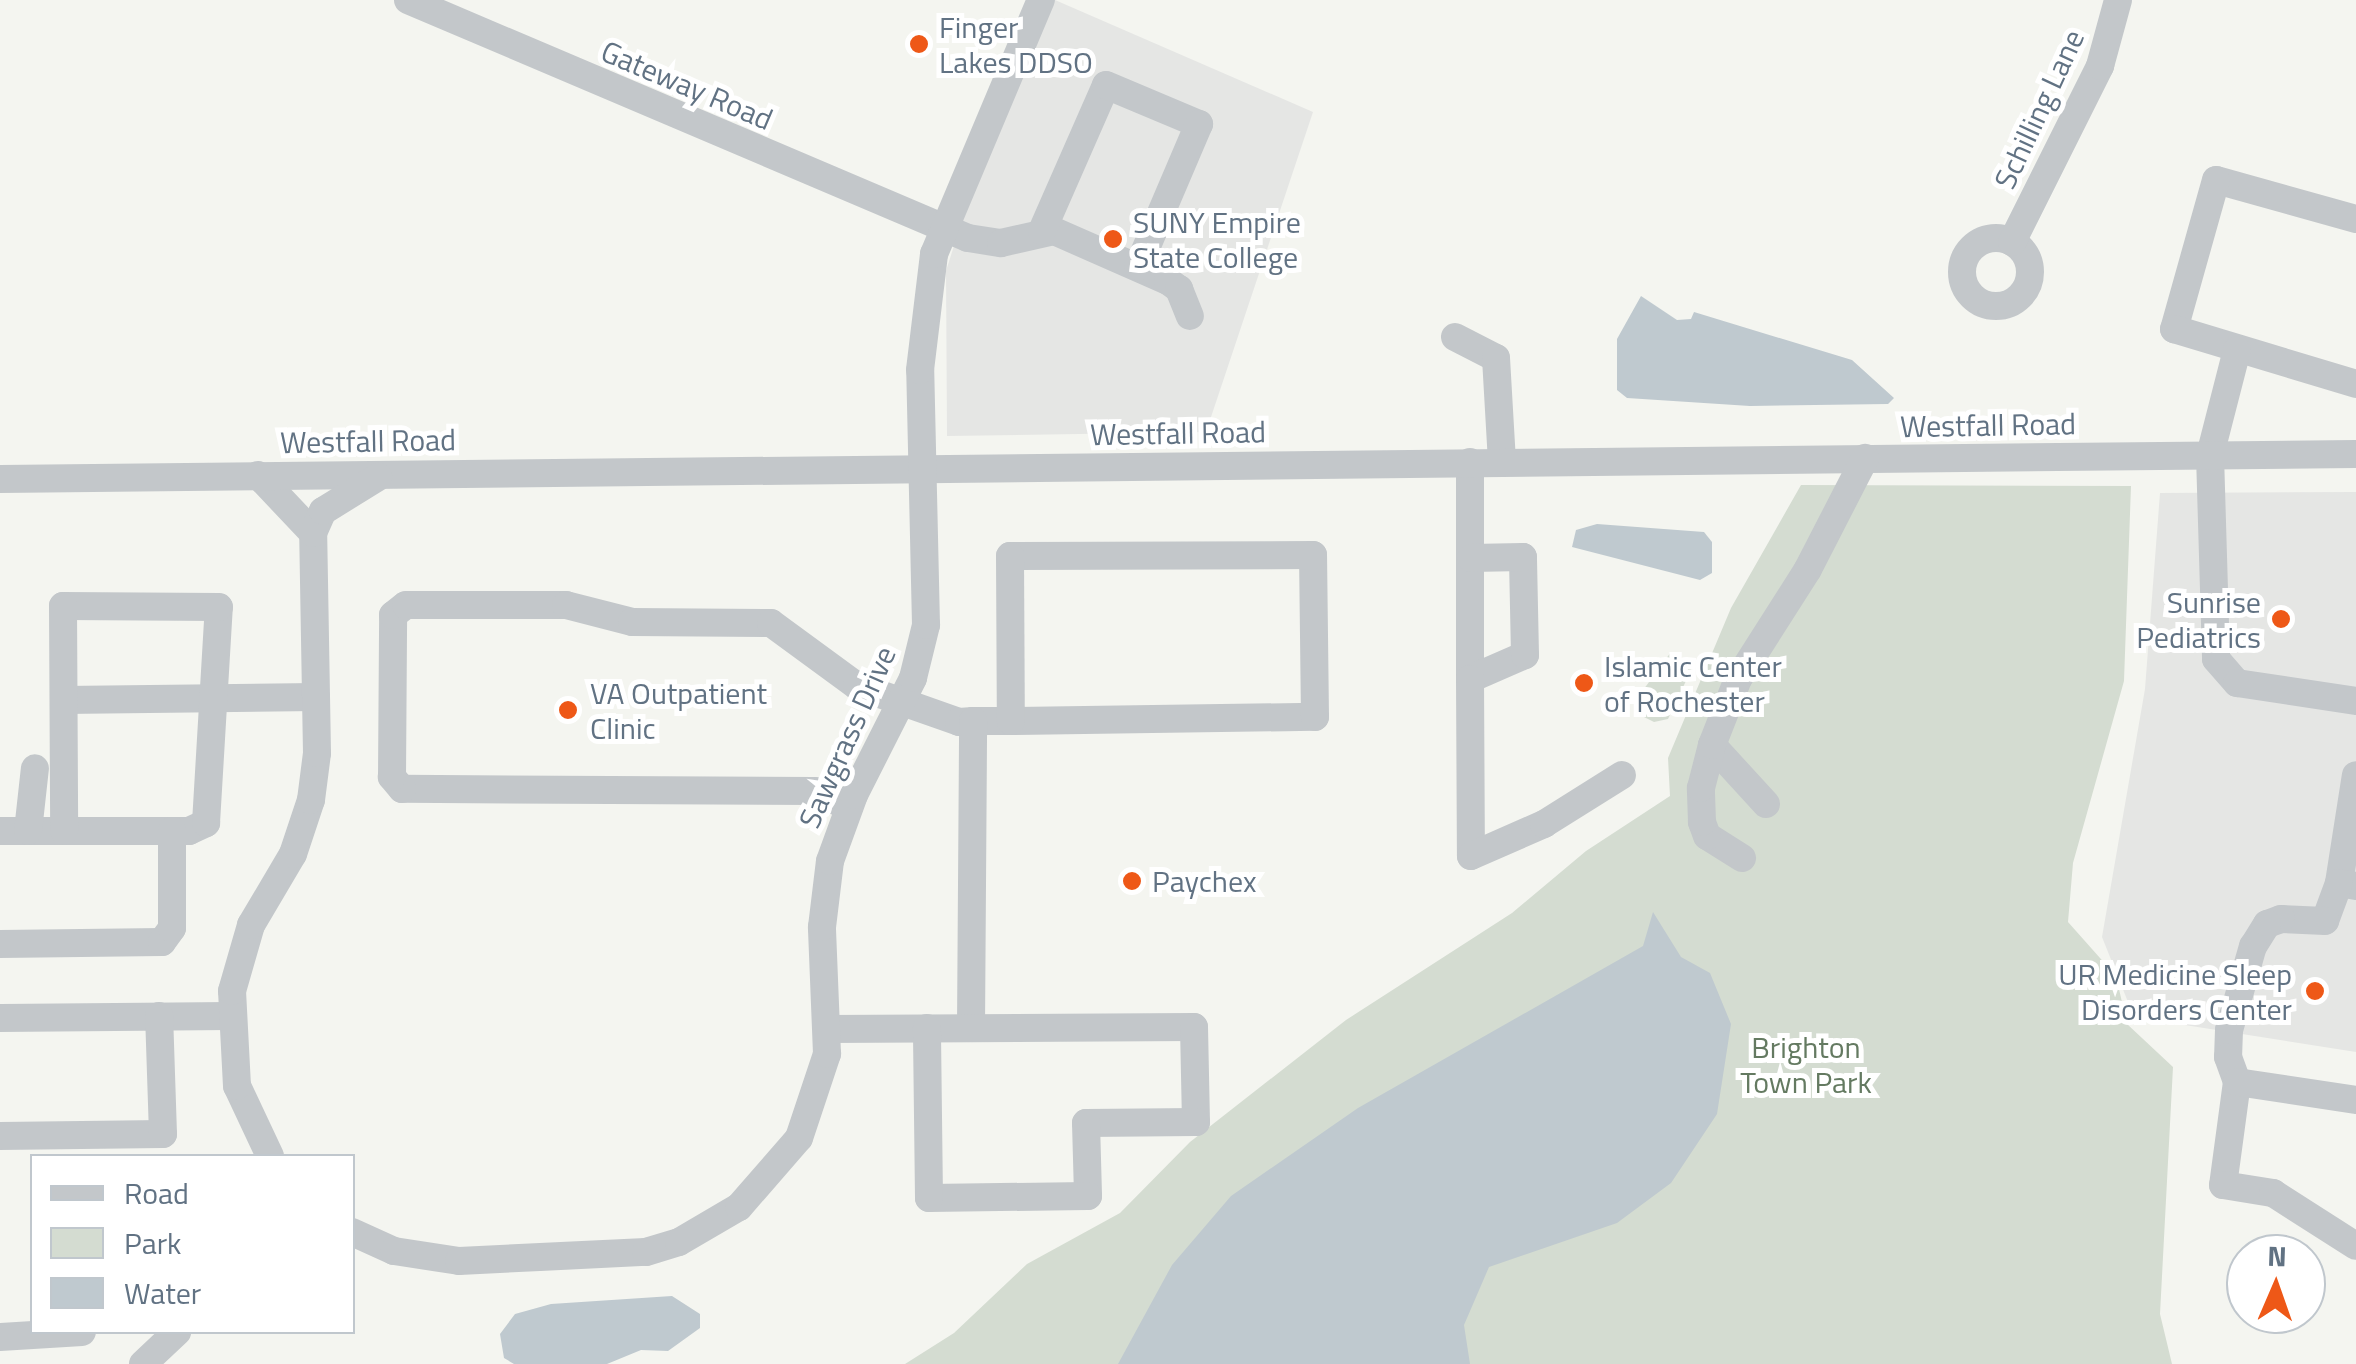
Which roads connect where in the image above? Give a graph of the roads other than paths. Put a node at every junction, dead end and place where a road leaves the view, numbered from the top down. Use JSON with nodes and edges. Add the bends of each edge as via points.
{"nodes":[{"id":1,"x":408,"y":0,"type":"edge"},
{"id":2,"x":1041,"y":0,"type":"edge"},
{"id":3,"x":2118,"y":0,"type":"edge"},
{"id":4,"x":2356,"y":218,"type":"edge"},
{"id":5,"x":943,"y":226,"type":"junction"},
{"id":6,"x":1042,"y":231,"type":"junction"},
{"id":7,"x":2012,"y":242,"type":"dead end"},
{"id":8,"x":1138,"y":267,"type":"junction"},
{"id":9,"x":1190,"y":316,"type":"dead end"},
{"id":10,"x":1454,"y":337,"type":"dead end"},
{"id":11,"x":2237,"y":350,"type":"junction"},
{"id":12,"x":2356,"y":384,"type":"edge"},
{"id":13,"x":2356,"y":454,"type":"edge"},
{"id":14,"x":2210,"y":455,"type":"junction"},
{"id":15,"x":1865,"y":458,"type":"junction"},
{"id":16,"x":1470,"y":462,"type":"junction"},
{"id":17,"x":1502,"y":462,"type":"junction"},
{"id":18,"x":924,"y":468,"type":"junction"},
{"id":19,"x":386,"y":473,"type":"junction"},
{"id":20,"x":258,"y":474,"type":"junction"},
{"id":21,"x":0,"y":479,"type":"edge"},
{"id":22,"x":313,"y":532,"type":"junction"},
{"id":23,"x":1470,"y":558,"type":"junction"},
{"id":24,"x":1470,"y":679,"type":"junction"},
{"id":25,"x":316,"y":697,"type":"junction"},
{"id":26,"x":64,"y":700,"type":"junction"},
{"id":27,"x":215,"y":700,"type":"junction"},
{"id":28,"x":2356,"y":701,"type":"edge"},
{"id":29,"x":900,"y":706,"type":"junction"},
{"id":30,"x":973,"y":721,"type":"junction"},
{"id":31,"x":1012,"y":721,"type":"junction"},
{"id":32,"x":1712,"y":745,"type":"junction"},
{"id":33,"x":47,"y":749,"type":"junction"},
{"id":34,"x":1622,"y":775,"type":"dead end"},
{"id":35,"x":2356,"y":775,"type":"edge"},
{"id":36,"x":1766,"y":804,"type":"dead end"},
{"id":37,"x":849,"y":807,"type":"junction"},
{"id":38,"x":14,"y":831,"type":"edge"},
{"id":39,"x":64,"y":831,"type":"junction"},
{"id":40,"x":172,"y":831,"type":"junction"},
{"id":41,"x":1742,"y":858,"type":"dead end"},
{"id":42,"x":2348,"y":884,"type":"edge"},
{"id":43,"x":0,"y":944,"type":"edge"},
{"id":44,"x":160,"y":1016,"type":"junction"},
{"id":45,"x":230,"y":1016,"type":"junction"},
{"id":46,"x":0,"y":1018,"type":"edge"},
{"id":47,"x":927,"y":1028,"type":"junction"},
{"id":48,"x":971,"y":1028,"type":"junction"},
{"id":49,"x":828,"y":1029,"type":"junction"},
{"id":50,"x":2237,"y":1082,"type":"junction"},
{"id":51,"x":2356,"y":1100,"type":"edge"},
{"id":52,"x":0,"y":1136,"type":"edge"},
{"id":53,"x":269,"y":1154,"type":"edge"},
{"id":54,"x":355,"y":1233,"type":"edge"},
{"id":55,"x":2356,"y":1246,"type":"edge"},
{"id":56,"x":175,"y":1334,"type":"edge"},
{"id":57,"x":44,"y":1335,"type":"edge"},
{"id":58,"x":0,"y":1337,"type":"edge"},
{"id":59,"x":143,"y":1364,"type":"edge"}],
"edges":[{"from":1,"to":5,"type":"street","name":"Gateway Road"},
{"from":2,"to":5,"type":"street","name":"Sawgrass Drive"},
{"from":3,"to":7,"type":"street","name":"Schilling Lane","via":[[2100,66]]},
{"from":4,"to":11,"type":"street","via":[[2216,180],[2174,328]]},
{"from":5,"to":6,"type":"street","via":[[1002,243]]},
{"from":5,"to":18,"type":"street","name":"Sawgrass Drive","via":[[924,303]]},
{"from":6,"to":8,"type":"street"},
{"from":6,"to":8,"type":"street","via":[[1106,85],[1199,124]]},
{"from":8,"to":9,"type":"street","via":[[1180,290]]},
{"from":10,"to":17,"type":"street","via":[[1496,358]]},
{"from":11,"to":12,"type":"street"},
{"from":11,"to":14,"type":"street"},
{"from":13,"to":14,"type":"street","name":"Westfall Road"},
{"from":14,"to":15,"type":"street","name":"Westfall Road"},
{"from":14,"to":28,"type":"street","via":[[2216,660],[2237,683]]},
{"from":15,"to":17,"type":"street","name":"Westfall Road"},
{"from":15,"to":32,"type":"street","via":[[1808,569],[1738,679]]},
{"from":16,"to":17,"type":"street","name":"Westfall Road"},
{"from":16,"to":18,"type":"street","name":"Westfall Road"},
{"from":16,"to":23,"type":"street"},
{"from":18,"to":19,"type":"street","name":"Westfall Road"},
{"from":18,"to":29,"type":"street","name":"Sawgrass Drive","via":[[926,625]]},
{"from":19,"to":20,"type":"street","name":"Westfall Road"},
{"from":19,"to":22,"type":"street","via":[[344,493],[323,511]]},
{"from":20,"to":21,"type":"street","name":"Westfall Road"},
{"from":20,"to":22,"type":"street"},
{"from":22,"to":25,"type":"street"},
{"from":23,"to":24,"type":"street"},
{"from":23,"to":24,"type":"street","via":[[1524,557],[1525,655]]},
{"from":24,"to":34,"type":"street","via":[[1471,856],[1544,824]]},
{"from":25,"to":27,"type":"street"},
{"from":25,"to":45,"type":"street","via":[[311,800],[293,854],[242,947]]},
{"from":26,"to":27,"type":"street"},
{"from":26,"to":27,"type":"street","via":[[63,606],[220,606]]},
{"from":26,"to":33,"type":"street"},
{"from":27,"to":40,"type":"street","via":[[211,807],[206,822]]},
{"from":29,"to":30,"type":"street"},
{"from":29,"to":37,"type":"street","name":"Sawgrass Drive"},
{"from":29,"to":37,"type":"street","via":[[831,672],[770,623],[632,622],[566,605],[406,605],[393,615],[392,777],[402,789],[814,790]]},
{"from":30,"to":31,"type":"street"},
{"from":30,"to":48,"type":"street"},
{"from":31,"to":31,"type":"street","via":[[1315,717],[1314,555],[1010,556]]},
{"from":32,"to":36,"type":"street"},
{"from":32,"to":41,"type":"street","via":[[1701,788],[1702,822],[1707,836]]},
{"from":33,"to":38,"type":"street"},
{"from":33,"to":39,"type":"street"},
{"from":35,"to":42,"type":"street"},
{"from":37,"to":49,"type":"street","name":"Sawgrass Drive","via":[[824,894]]},
{"from":38,"to":39,"type":"street"},
{"from":39,"to":40,"type":"street"},
{"from":40,"to":43,"type":"street","via":[[172,928],[162,942]]},
{"from":42,"to":50,"type":"street","via":[[2325,920],[2281,919],[2258,936],[2229,1030],[2228,1057]]},
{"from":44,"to":45,"type":"street"},
{"from":44,"to":46,"type":"street"},
{"from":44,"to":52,"type":"street","via":[[163,1134]]},
{"from":45,"to":53,"type":"street","via":[[237,1086]]},
{"from":47,"to":48,"type":"street"},
{"from":47,"to":48,"type":"street","via":[[929,1198],[1088,1196],[1086,1123],[1196,1122],[1194,1028]]},
{"from":47,"to":49,"type":"street"},
{"from":49,"to":54,"type":"street","name":"Sawgrass Drive","via":[[812,1112],[782,1162],[739,1207],[679,1242],[603,1258],[460,1260],[394,1251]]},
{"from":50,"to":51,"type":"street"},
{"from":50,"to":55,"type":"street","via":[[2223,1185],[2273,1193]]},
{"from":56,"to":59,"type":"street"},
{"from":57,"to":58,"type":"street"}]}
